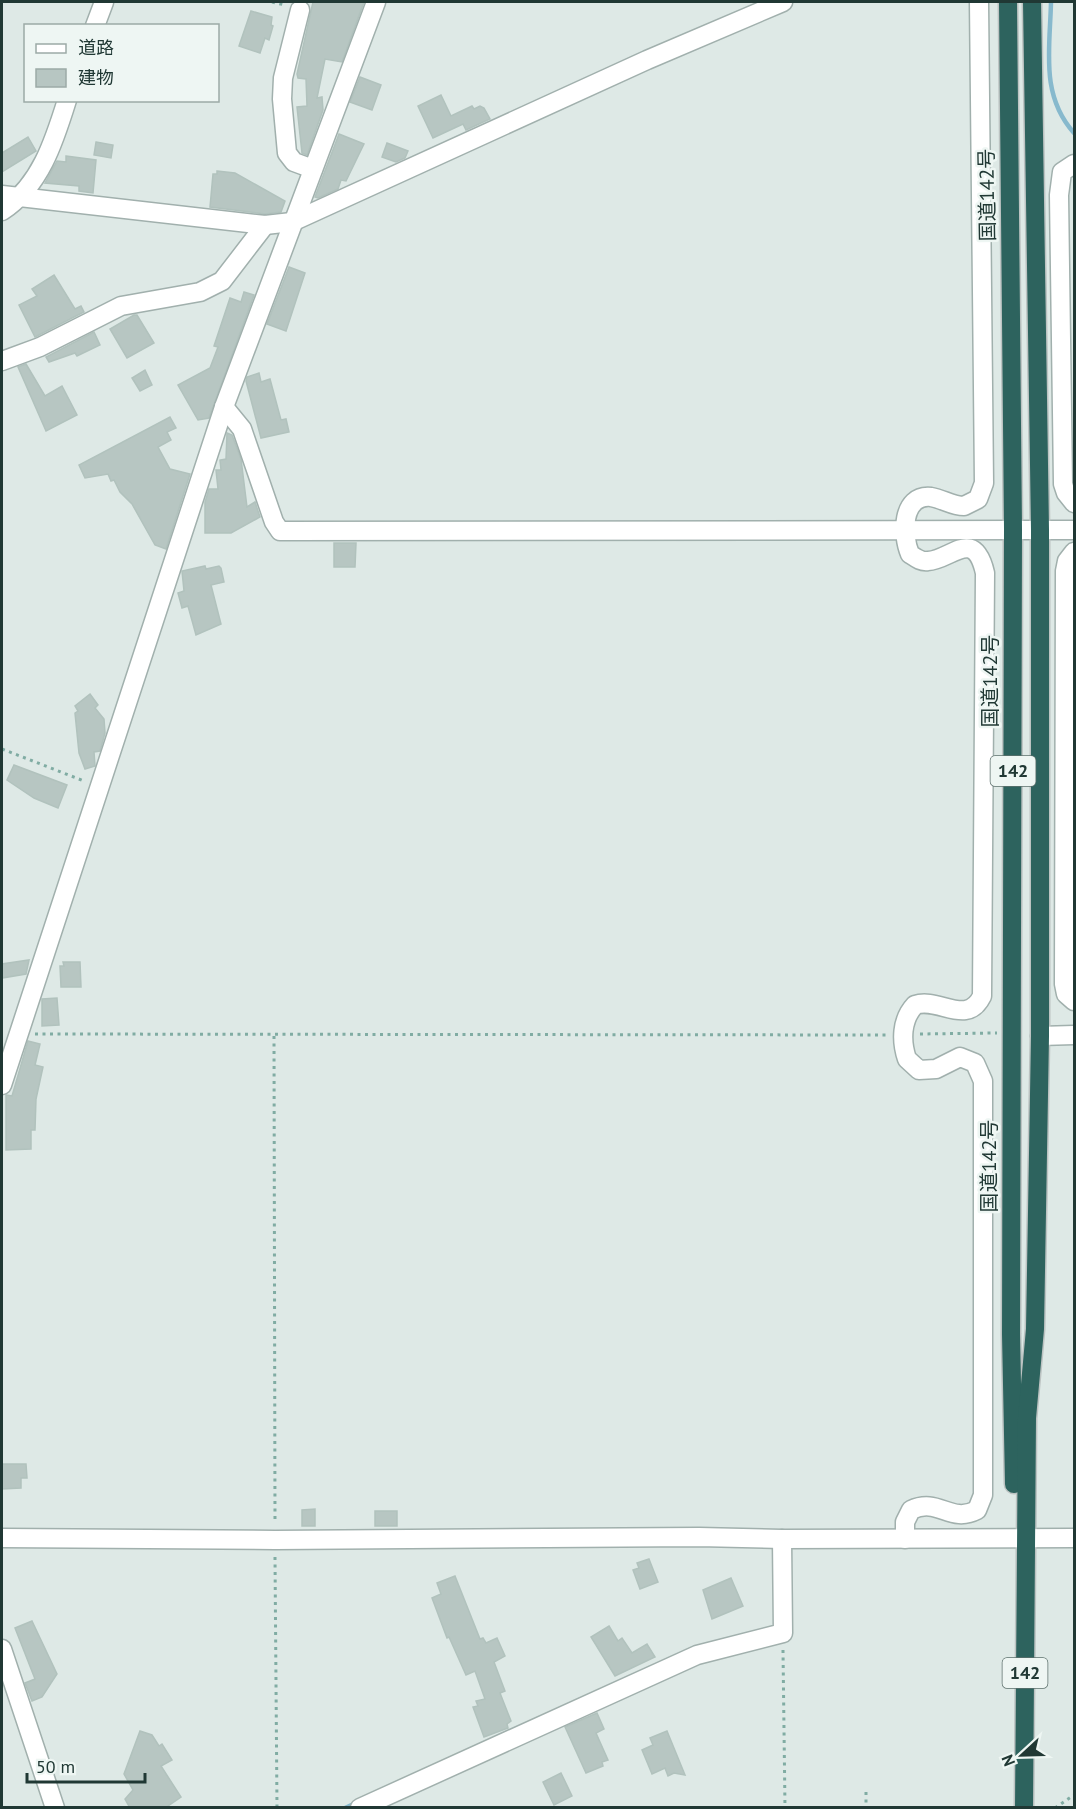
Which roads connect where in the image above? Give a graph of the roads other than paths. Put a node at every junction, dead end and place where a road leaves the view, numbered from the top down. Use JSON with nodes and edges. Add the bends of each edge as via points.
{"nodes":[{"id":1,"x":104,"y":2,"type":"edge"},
{"id":2,"x":376,"y":2,"type":"edge"},
{"id":3,"x":783,"y":2,"type":"edge"},
{"id":4,"x":979,"y":2,"type":"edge"},
{"id":5,"x":1008,"y":2,"type":"edge"},
{"id":6,"x":1032,"y":2,"type":"edge"},
{"id":7,"x":300,"y":10,"type":"dead end"},
{"id":8,"x":96,"y":24,"type":"edge"},
{"id":9,"x":67,"y":102,"type":"edge"},
{"id":10,"x":1074,"y":164,"type":"edge"},
{"id":11,"x":313,"y":169,"type":"junction"},
{"id":12,"x":2,"y":195,"type":"edge"},
{"id":13,"x":1059,"y":195,"type":"junction"},
{"id":14,"x":21,"y":196,"type":"junction"},
{"id":15,"x":1035,"y":196,"type":"junction"},
{"id":16,"x":2,"y":211,"type":"edge"},
{"id":17,"x":292,"y":222,"type":"junction"},
{"id":18,"x":265,"y":225,"type":"junction"},
{"id":19,"x":2,"y":361,"type":"edge"},
{"id":20,"x":224,"y":407,"type":"junction"},
{"id":21,"x":1074,"y":503,"type":"edge"},
{"id":22,"x":906,"y":529,"type":"junction"},
{"id":23,"x":1013,"y":529,"type":"junction"},
{"id":24,"x":1040,"y":530,"type":"junction"},
{"id":25,"x":1074,"y":530,"type":"edge"},
{"id":26,"x":1074,"y":552,"type":"edge"},
{"id":27,"x":1074,"y":1002,"type":"edge"},
{"id":28,"x":1074,"y":1035,"type":"edge"},
{"id":29,"x":1040,"y":1036,"type":"junction"},
{"id":30,"x":2,"y":1085,"type":"edge"},
{"id":31,"x":2,"y":1538,"type":"edge"},
{"id":32,"x":1026,"y":1538,"type":"junction"},
{"id":33,"x":1074,"y":1538,"type":"edge"},
{"id":34,"x":782,"y":1539,"type":"junction"},
{"id":35,"x":905,"y":1539,"type":"junction"},
{"id":36,"x":2,"y":1649,"type":"edge"},
{"id":37,"x":55,"y":1808,"type":"edge"},
{"id":38,"x":360,"y":1808,"type":"edge"},
{"id":39,"x":1024,"y":1808,"type":"edge"}],
"edges":[{"from":1,"to":8,"type":"street"},
{"from":2,"to":11,"type":"street"},
{"from":3,"to":17,"type":"street"},
{"from":4,"to":22,"type":"street","via":[[984,483],[978,499],[964,506],[931,497],[915,502],[908,508]]},
{"from":5,"to":23,"type":"highway","name":"国道142号","number":"142"},
{"from":6,"to":15,"type":"highway","name":"国道142号","number":"142"},
{"from":7,"to":11,"type":"street","via":[[283,78],[282,99],[287,153],[294,162]]},
{"from":9,"to":14,"type":"street","via":[[51,149]]},
{"from":10,"to":13,"type":"street","via":[[1062,172]]},
{"from":11,"to":17,"type":"street"},
{"from":12,"to":14,"type":"street"},
{"from":13,"to":15,"type":"street"},
{"from":13,"to":21,"type":"street","via":[[1063,484]]},
{"from":14,"to":16,"type":"street"},
{"from":14,"to":18,"type":"street"},
{"from":15,"to":24,"type":"highway","name":"国道142号","number":"142"},
{"from":17,"to":18,"type":"street"},
{"from":17,"to":20,"type":"street"},
{"from":18,"to":19,"type":"street","via":[[214,287],[121,306],[40,347]]},
{"from":20,"to":22,"type":"street","via":[[242,429],[280,531]]},
{"from":20,"to":30,"type":"street"},
{"from":22,"to":23,"type":"street"},
{"from":22,"to":35,"type":"street","via":[[906,545],[916,558],[931,561],[963,548],[977,555],[985,573],[982,996],[974,1008],[966,1011],[931,1002],[915,1005],[904,1019],[907,1059],[920,1070],[936,1069],[960,1057],[975,1063],[983,1081],[983,1495],[977,1509],[962,1515],[927,1504],[911,1510],[905,1522]]},
{"from":23,"to":24,"type":"street"},
{"from":23,"to":32,"type":"highway","name":"国道142号","number":"142","via":[[1011,1334],[1015,1501]]},
{"from":24,"to":25,"type":"street"},
{"from":24,"to":29,"type":"highway","name":"国道142号","number":"142"},
{"from":26,"to":27,"type":"street","via":[[1066,561],[1065,571],[1064,984],[1066,994]]},
{"from":28,"to":29,"type":"street"},
{"from":29,"to":32,"type":"highway","name":"国道142号","number":"142","via":[[1035,1329],[1027,1418]]},
{"from":31,"to":34,"type":"street"},
{"from":32,"to":33,"type":"street"},
{"from":32,"to":35,"type":"street"},
{"from":32,"to":39,"type":"highway","name":"国道142号","number":"142"},
{"from":34,"to":35,"type":"street"},
{"from":34,"to":38,"type":"street","via":[[783,1633],[697,1655]]},
{"from":36,"to":37,"type":"street"}]}
